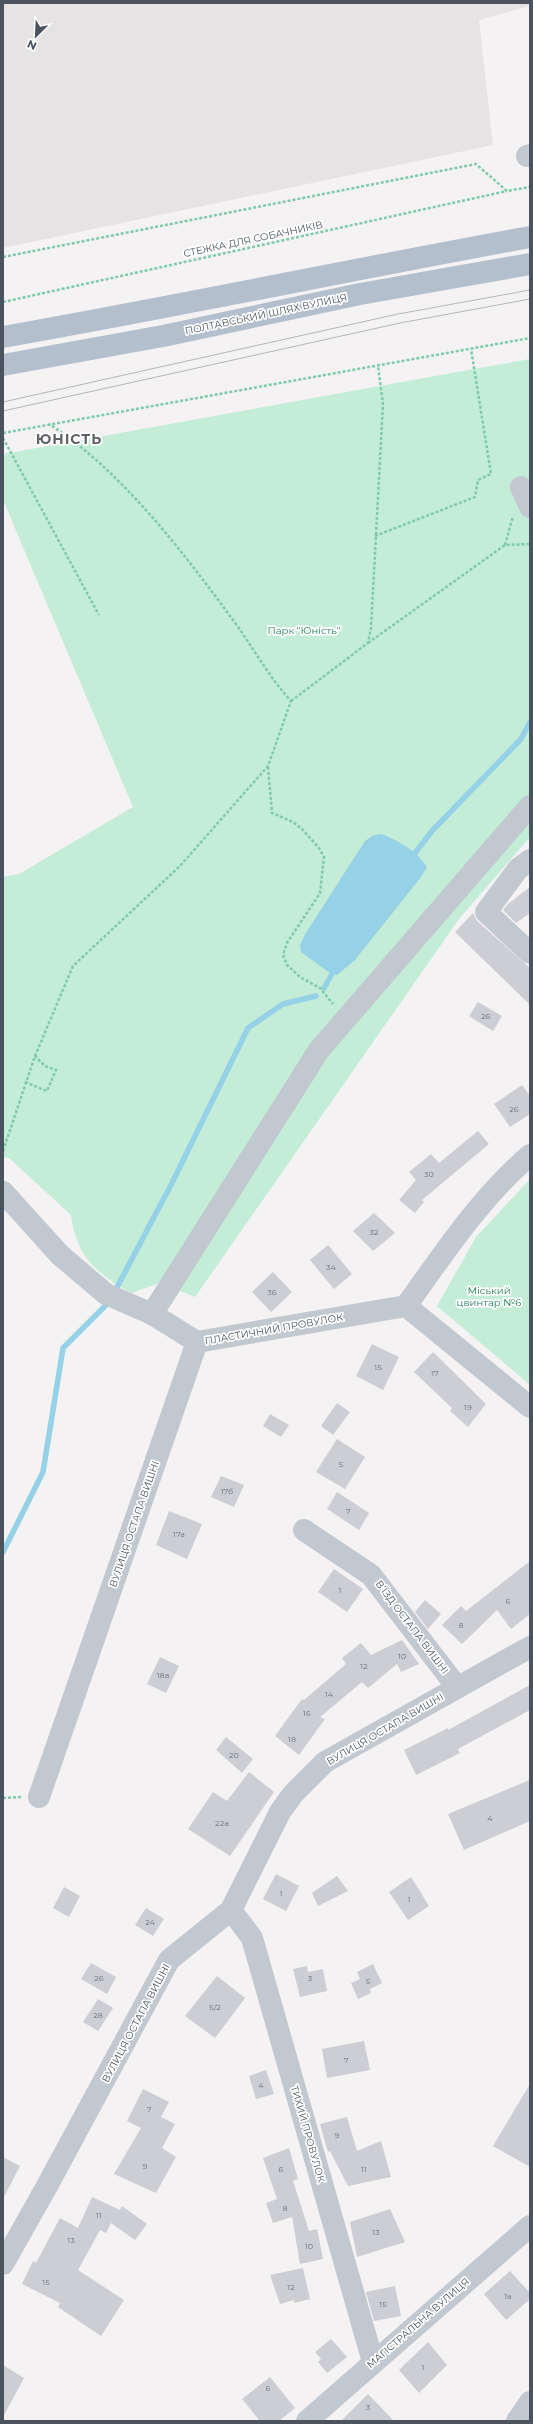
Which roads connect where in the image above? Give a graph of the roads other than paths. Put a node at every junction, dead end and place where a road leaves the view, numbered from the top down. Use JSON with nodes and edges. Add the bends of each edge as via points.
{"nodes":[{"id":1,"x":530,"y":237,"type":"edge"},
{"id":2,"x":530,"y":264,"type":"edge"},
{"id":3,"x":3,"y":337,"type":"edge"},
{"id":4,"x":3,"y":365,"type":"edge"},
{"id":5,"x":521,"y":487,"type":"dead end"},
{"id":6,"x":530,"y":507,"type":"edge"},
{"id":7,"x":530,"y":806,"type":"edge"},
{"id":8,"x":530,"y":860,"type":"edge"},
{"id":9,"x":527,"y":944,"type":"edge"},
{"id":10,"x":530,"y":1155,"type":"edge"},
{"id":11,"x":3,"y":1192,"type":"edge"},
{"id":12,"x":406,"y":1306,"type":"junction"},
{"id":13,"x":152,"y":1314,"type":"junction"},
{"id":14,"x":197,"y":1342,"type":"junction"},
{"id":15,"x":530,"y":1407,"type":"edge"},
{"id":16,"x":304,"y":1530,"type":"dead end"},
{"id":17,"x":530,"y":1647,"type":"edge"},
{"id":18,"x":457,"y":1687,"type":"junction"},
{"id":19,"x":39,"y":1797,"type":"dead end"},
{"id":20,"x":232,"y":1910,"type":"junction"},
{"id":21,"x":530,"y":2226,"type":"edge"},
{"id":22,"x":3,"y":2264,"type":"edge"},
{"id":23,"x":373,"y":2362,"type":"junction"},
{"id":24,"x":530,"y":2402,"type":"edge"},
{"id":25,"x":308,"y":2421,"type":"edge"},
{"id":26,"x":517,"y":2421,"type":"edge"}],
"edges":[{"from":1,"to":3,"type":"main road","via":[[350,269],[133,314]]},
{"from":2,"to":4,"type":"main road","name":"ПОЛТАВСЬКИЙ ШЛЯХ ВУЛИЦЯ","via":[[360,294],[163,336]]},
{"from":5,"to":6,"type":"street"},
{"from":7,"to":13,"type":"street","via":[[318,1050]]},
{"from":8,"to":9,"type":"street","via":[[518,870],[486,912]]},
{"from":10,"to":12,"type":"street","via":[[506,1175],[477,1209]]},
{"from":11,"to":13,"type":"street","name":"ПЛАСТИЧНИЙ ПРОВУЛОК","via":[[60,1255],[106,1294]]},
{"from":12,"to":14,"type":"street","name":"ПЛАСТИЧНИЙ ПРОВУЛОК"},
{"from":12,"to":15,"type":"street"},
{"from":13,"to":14,"type":"street","name":"ПЛАСТИЧНИЙ ПРОВУЛОК"},
{"from":14,"to":19,"type":"street","name":"ВУЛИЦЯ ОСТАПА ВИШНІ"},
{"from":16,"to":18,"type":"street","name":"В’ЇЗД ОСТАПА ВИШНІ","via":[[372,1575]]},
{"from":17,"to":18,"type":"street","name":"ВУЛИЦЯ ОСТАПА ВИШНІ"},
{"from":18,"to":20,"type":"street","name":"ВУЛИЦЯ ОСТАПА ВИШНІ","via":[[325,1762],[293,1794],[280,1812]]},
{"from":20,"to":22,"type":"street","name":"ВУЛИЦЯ ОСТАПА ВИШНІ","via":[[169,1960]]},
{"from":20,"to":23,"type":"street","name":"ТИХИЙ ПРОВУЛОК","via":[[252,1938]]},
{"from":21,"to":23,"type":"street","name":"МАГІСТРАЛЬНА ВУЛИЦЯ"},
{"from":23,"to":25,"type":"street","name":"МАГІСТРАЛЬНА ВУЛИЦЯ"},
{"from":24,"to":26,"type":"street"}]}
